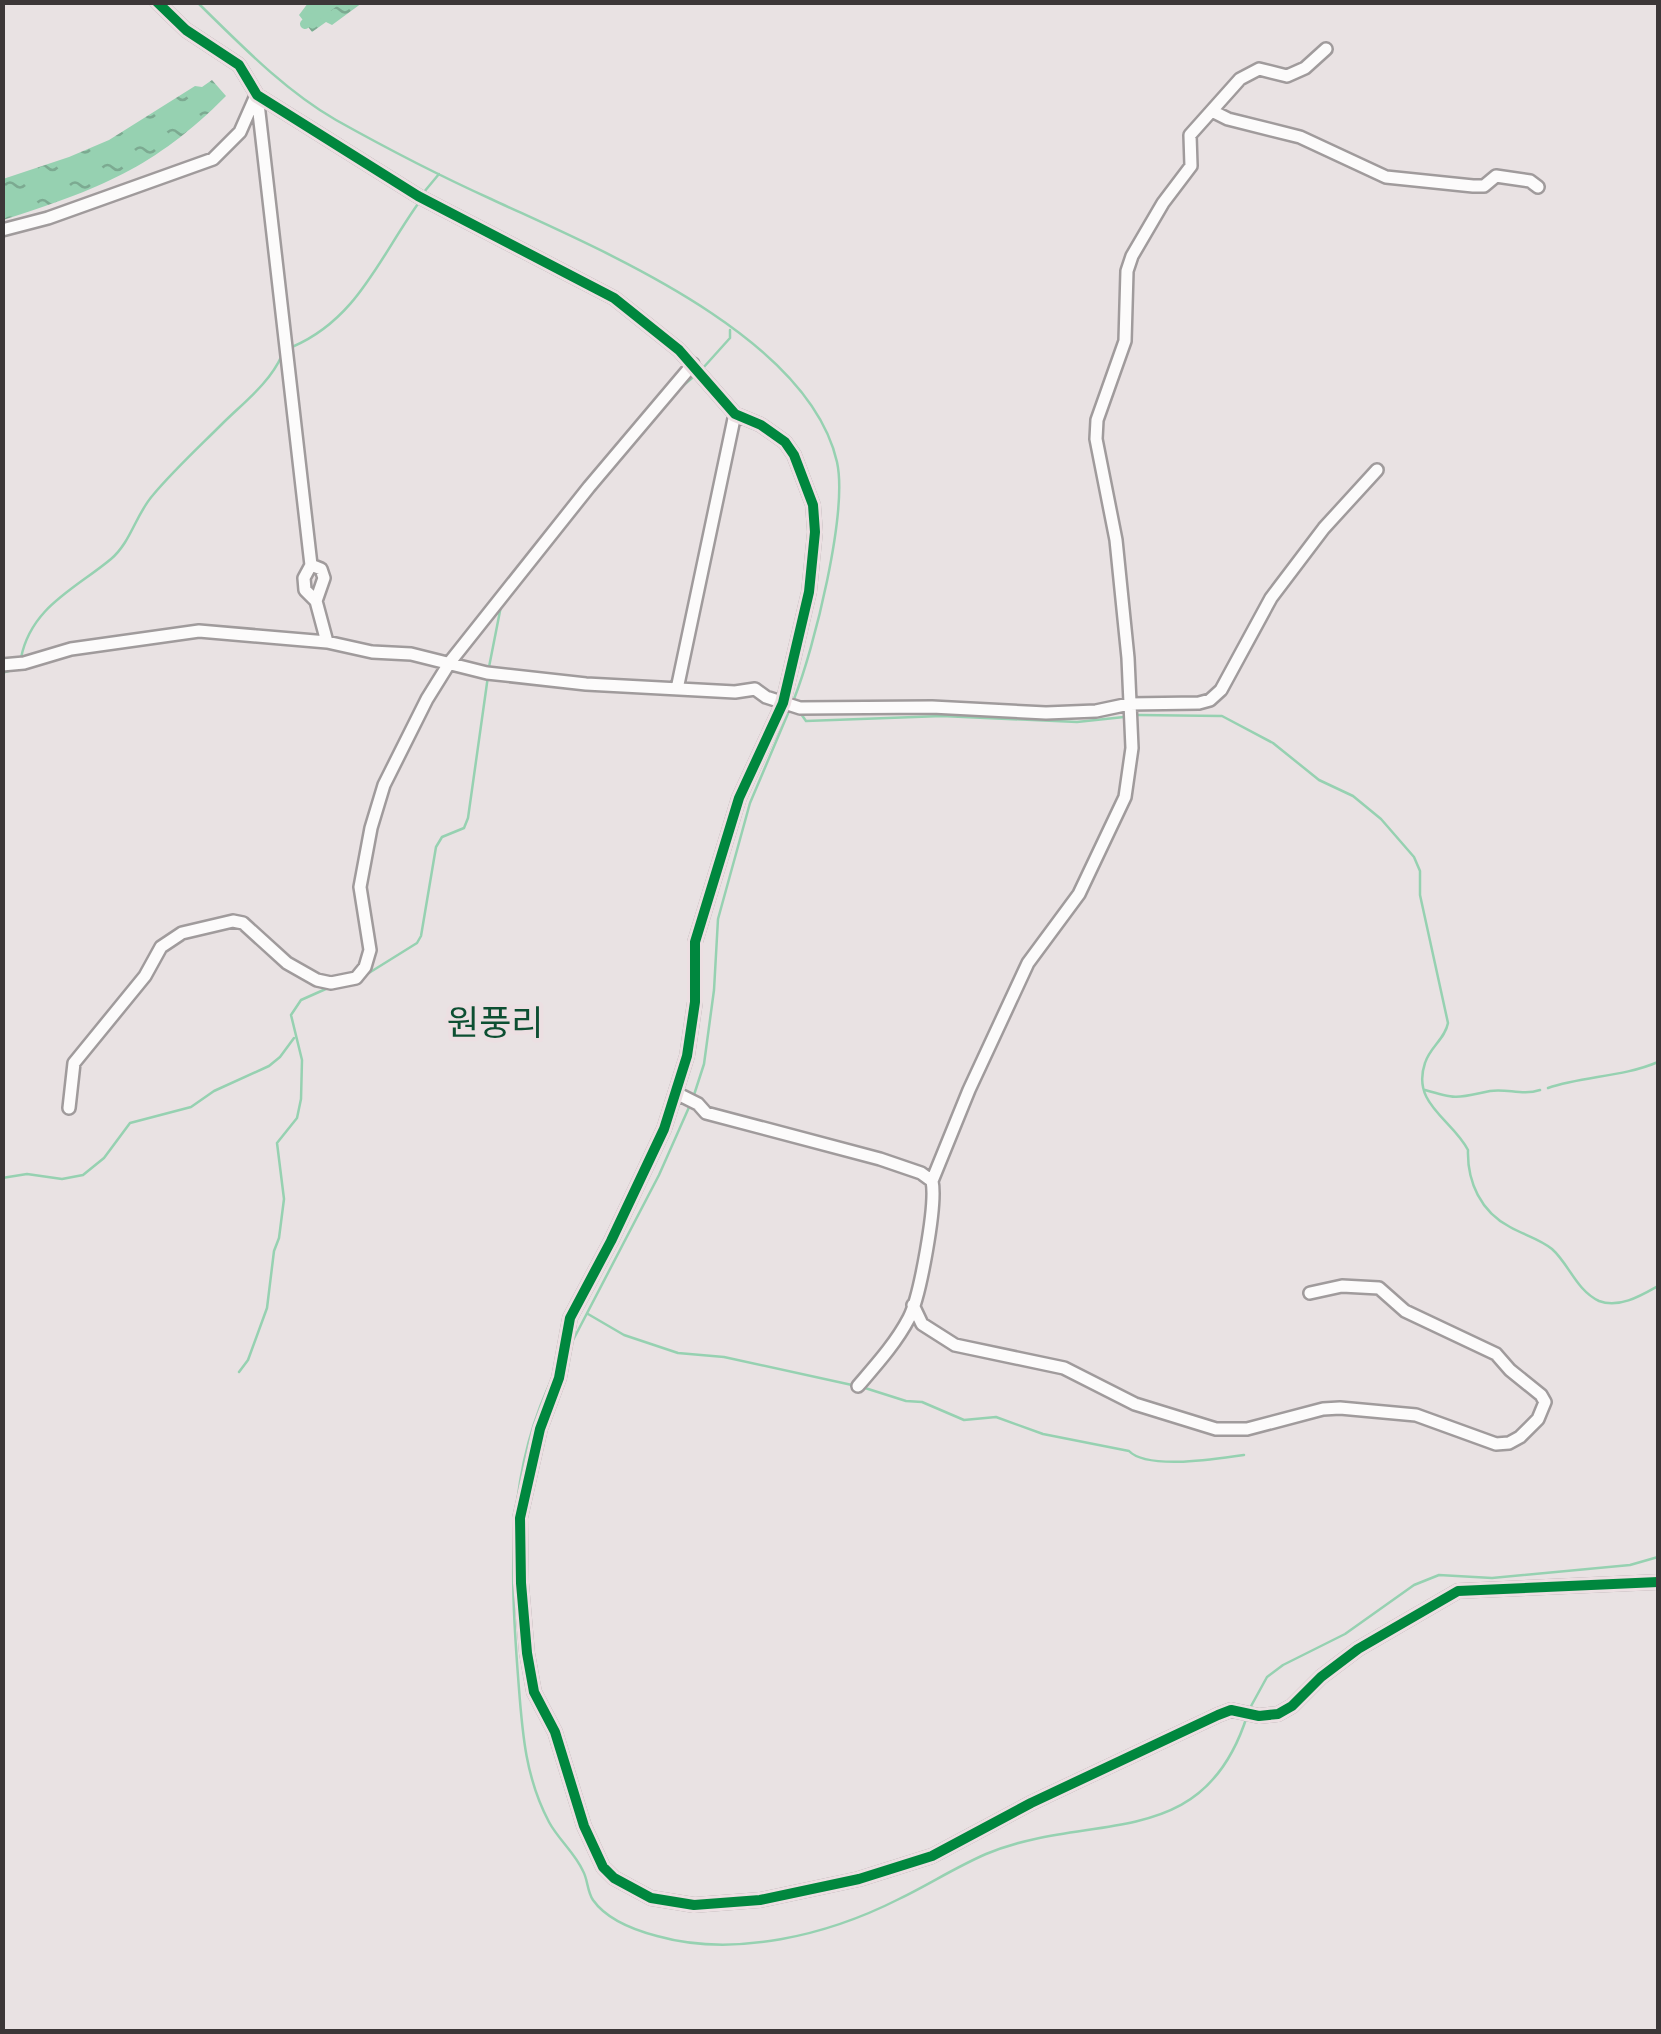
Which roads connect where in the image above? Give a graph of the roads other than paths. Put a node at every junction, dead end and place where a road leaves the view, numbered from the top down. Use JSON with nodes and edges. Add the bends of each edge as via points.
{"nodes":[{"id":1,"x":157,"y":2,"type":"edge"},
{"id":2,"x":1326,"y":49,"type":"dead end"},
{"id":3,"x":257,"y":94,"type":"junction"},
{"id":4,"x":1212,"y":111,"type":"junction"},
{"id":5,"x":1538,"y":188,"type":"dead end"},
{"id":6,"x":2,"y":230,"type":"edge"},
{"id":7,"x":693,"y":364,"type":"junction"},
{"id":8,"x":735,"y":414,"type":"junction"},
{"id":9,"x":1376,"y":470,"type":"dead end"},
{"id":10,"x":328,"y":642,"type":"junction"},
{"id":11,"x":450,"y":662,"type":"junction"},
{"id":12,"x":2,"y":665,"type":"edge"},
{"id":13,"x":677,"y":689,"type":"junction"},
{"id":14,"x":783,"y":703,"type":"junction"},
{"id":15,"x":1129,"y":704,"type":"junction"},
{"id":16,"x":676,"y":1093,"type":"junction"},
{"id":17,"x":69,"y":1108,"type":"dead end"},
{"id":18,"x":932,"y":1181,"type":"junction"},
{"id":19,"x":1310,"y":1293,"type":"dead end"},
{"id":20,"x":913,"y":1305,"type":"junction"},
{"id":21,"x":858,"y":1386,"type":"dead end"},
{"id":22,"x":1658,"y":1582,"type":"edge"}],
"edges":[{"from":1,"to":3,"type":"street","via":[[238,64]]},
{"from":2,"to":4,"type":"street","via":[[1287,76],[1249,72]]},
{"from":3,"to":6,"type":"street","via":[[240,132],[213,159]]},
{"from":3,"to":7,"type":"street","via":[[418,196],[614,298]]},
{"from":3,"to":10,"type":"street","via":[[311,565],[304,590],[316,601]]},
{"from":4,"to":5,"type":"street","via":[[1300,137],[1386,176],[1473,186],[1496,176]]},
{"from":4,"to":15,"type":"street","via":[[1190,135],[1191,166],[1132,256],[1125,342],[1097,420],[1118,554]]},
{"from":7,"to":8,"type":"street"},
{"from":7,"to":11,"type":"street"},
{"from":8,"to":13,"type":"street"},
{"from":8,"to":14,"type":"street","via":[[785,442],[813,505],[809,592]]},
{"from":9,"to":15,"type":"street","via":[[1271,598],[1221,690],[1199,703]]},
{"from":10,"to":11,"type":"street"},
{"from":10,"to":12,"type":"street","via":[[182,632]]},
{"from":11,"to":13,"type":"street","via":[[488,673]]},
{"from":11,"to":17,"type":"street","via":[[378,806],[360,887],[370,950],[356,978],[318,980],[287,964],[243,923],[182,932],[161,946],[146,976],[74,1062]]},
{"from":13,"to":14,"type":"street","via":[[755,689]]},
{"from":14,"to":15,"type":"street","via":[[1046,713]]},
{"from":14,"to":16,"type":"street","via":[[739,798],[700,920],[692,1030]]},
{"from":15,"to":18,"type":"street","via":[[1125,797],[1079,894],[1028,963]]},
{"from":16,"to":18,"type":"street","via":[[706,1114],[880,1159]]},
{"from":16,"to":22,"type":"street","via":[[650,1161],[570,1318],[559,1378],[529,1470],[520,1531],[534,1692],[555,1732],[594,1850],[631,1889],[670,1902],[717,1906],[859,1879],[932,1856],[1218,1715],[1278,1714],[1358,1648],[1458,1591]]},
{"from":18,"to":20,"type":"street","via":[[931,1223]]},
{"from":19,"to":20,"type":"street","via":[[1380,1288],[1405,1311],[1496,1354],[1541,1395],[1543,1411],[1520,1438],[1496,1444],[1416,1415],[1340,1408],[1216,1430],[1135,1404],[1064,1368],[955,1345],[922,1324]]},
{"from":20,"to":21,"type":"street"}]}
